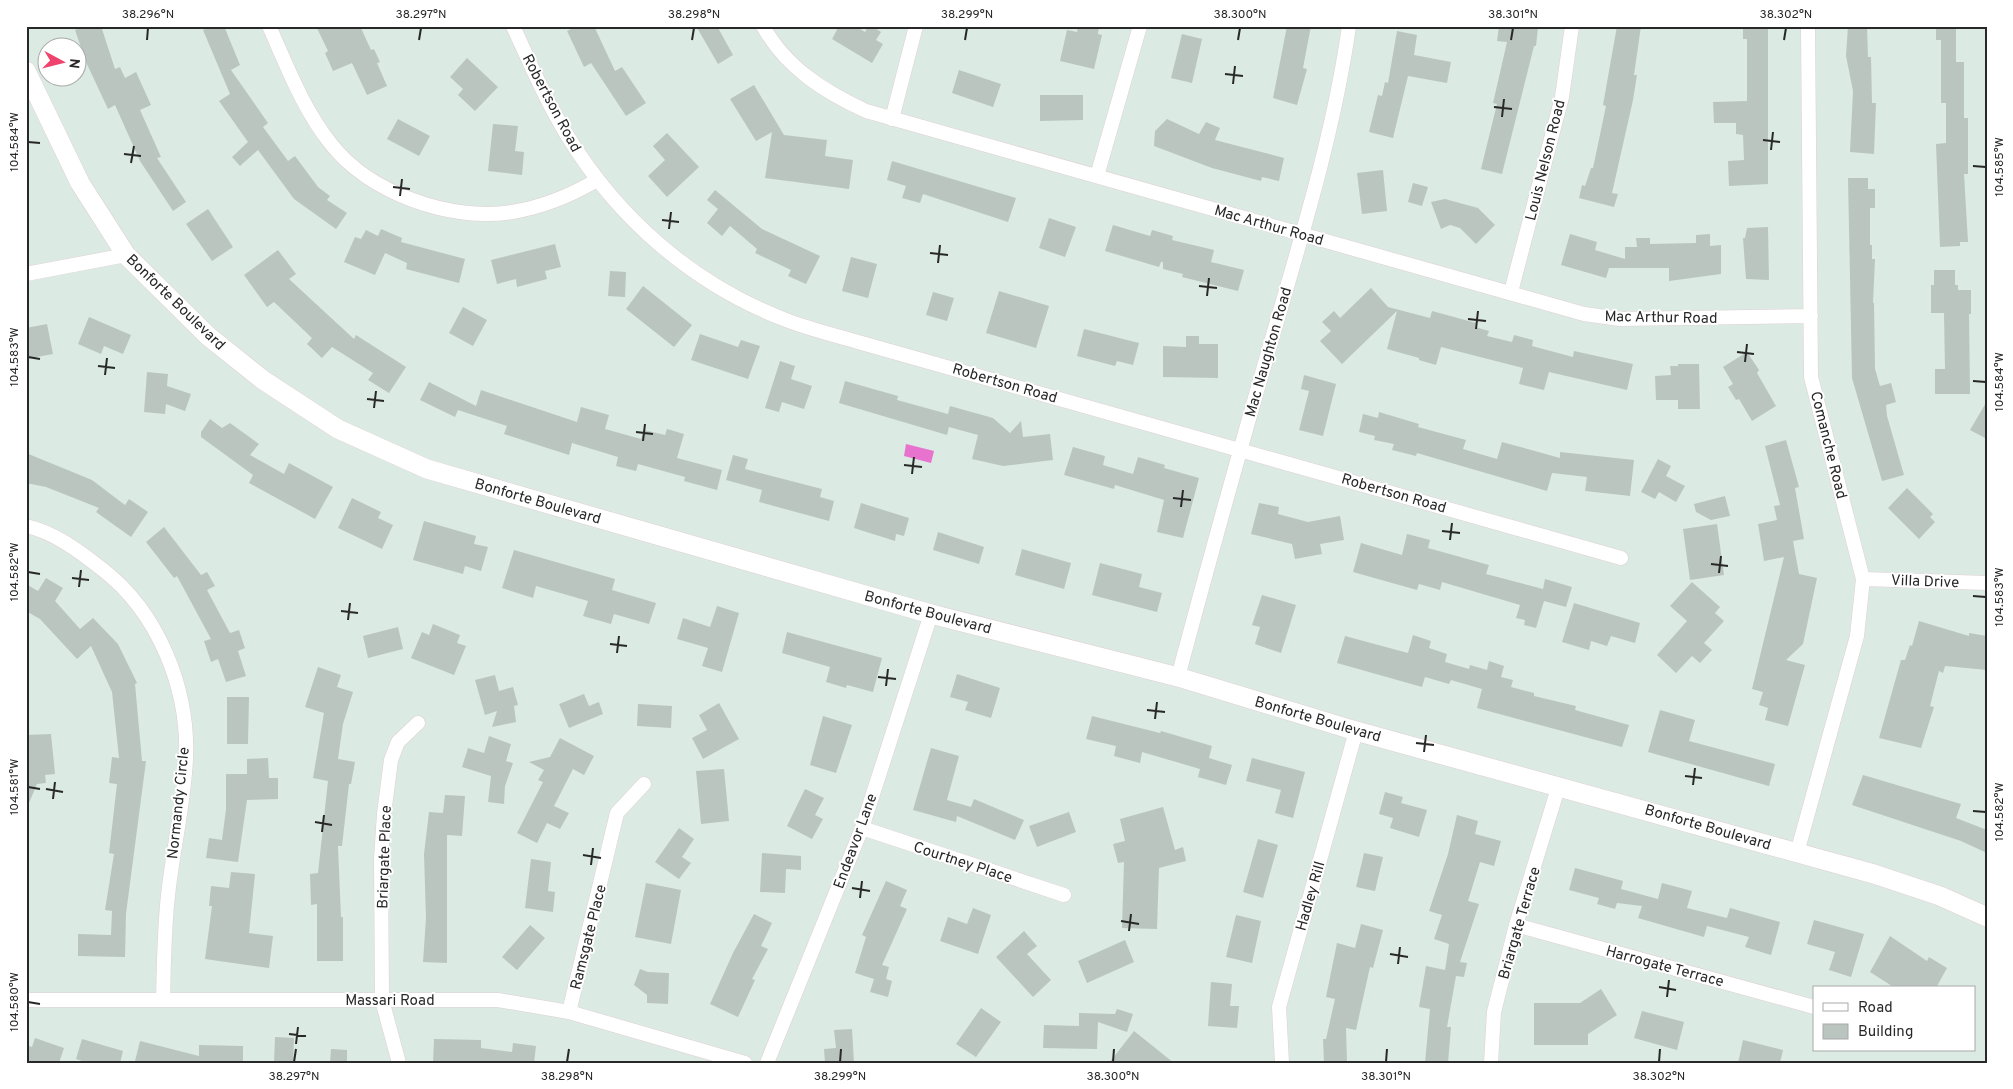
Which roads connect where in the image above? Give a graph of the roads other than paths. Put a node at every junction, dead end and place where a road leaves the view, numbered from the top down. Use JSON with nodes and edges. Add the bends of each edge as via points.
{"nodes":[{"id":1,"x":269,"y":26,"type":"edge"},
{"id":2,"x":513,"y":26,"type":"edge"},
{"id":3,"x":763,"y":26,"type":"edge"},
{"id":4,"x":916,"y":26,"type":"edge"},
{"id":5,"x":1140,"y":26,"type":"edge"},
{"id":6,"x":1349,"y":26,"type":"edge"},
{"id":7,"x":1572,"y":26,"type":"edge"},
{"id":8,"x":1808,"y":26,"type":"edge"},
{"id":9,"x":26,"y":71,"type":"edge"},
{"id":10,"x":892,"y":119,"type":"junction"},
{"id":11,"x":1097,"y":176,"type":"junction"},
{"id":12,"x":597,"y":180,"type":"junction"},
{"id":13,"x":1302,"y":234,"type":"junction"},
{"id":14,"x":126,"y":255,"type":"junction"},
{"id":15,"x":26,"y":274,"type":"edge"},
{"id":16,"x":1511,"y":292,"type":"junction"},
{"id":17,"x":1811,"y":316,"type":"junction"},
{"id":18,"x":1240,"y":449,"type":"junction"},
{"id":19,"x":26,"y":526,"type":"edge"},
{"id":20,"x":1622,"y":558,"type":"dead end"},
{"id":21,"x":1863,"y":579,"type":"junction"},
{"id":22,"x":1987,"y":583,"type":"edge"},
{"id":23,"x":931,"y":614,"type":"junction"},
{"id":24,"x":1178,"y":677,"type":"junction"},
{"id":25,"x":418,"y":723,"type":"dead end"},
{"id":26,"x":1356,"y":731,"type":"junction"},
{"id":27,"x":644,"y":784,"type":"dead end"},
{"id":28,"x":1559,"y":785,"type":"junction"},
{"id":29,"x":862,"y":828,"type":"junction"},
{"id":30,"x":1797,"y":853,"type":"junction"},
{"id":31,"x":1064,"y":895,"type":"dead end"},
{"id":32,"x":1987,"y":917,"type":"edge"},
{"id":33,"x":1516,"y":925,"type":"junction"},
{"id":34,"x":26,"y":1000,"type":"edge"},
{"id":35,"x":163,"y":1000,"type":"junction"},
{"id":36,"x":382,"y":1000,"type":"junction"},
{"id":37,"x":1813,"y":1007,"type":"edge"},
{"id":38,"x":570,"y":1012,"type":"junction"},
{"id":39,"x":399,"y":1063,"type":"edge"},
{"id":40,"x":745,"y":1063,"type":"edge"},
{"id":41,"x":767,"y":1063,"type":"edge"},
{"id":42,"x":1282,"y":1063,"type":"edge"},
{"id":43,"x":1491,"y":1063,"type":"edge"}],
"edges":[{"from":1,"to":12,"type":"street","via":[[310,115],[332,145],[353,167],[390,190],[428,206],[463,212],[511,213],[547,204]]},
{"from":2,"to":12,"type":"street","name":"Robertson Road","via":[[566,134]]},
{"from":3,"to":10,"type":"street","name":"Mac Arthur Road","via":[[788,60],[811,81],[842,100]]},
{"from":4,"to":10,"type":"street"},
{"from":5,"to":11,"type":"street"},
{"from":6,"to":13,"type":"street","name":"Mac Naughton Road","via":[[1344,65]]},
{"from":7,"to":16,"type":"street","name":"Louis Nelson Road","via":[[1562,97]]},
{"from":8,"to":17,"type":"street","name":"Comanche Road"},
{"from":9,"to":14,"type":"main road","name":"Bonforte Boulevard","via":[[80,183]]},
{"from":10,"to":11,"type":"street","name":"Mac Arthur Road"},
{"from":11,"to":13,"type":"street","name":"Mac Arthur Road"},
{"from":12,"to":18,"type":"street","name":"Robertson Road","via":[[625,213],[679,262],[732,295],[786,320]]},
{"from":13,"to":16,"type":"street","name":"Mac Arthur Road"},
{"from":13,"to":18,"type":"street","name":"Mac Naughton Road"},
{"from":14,"to":15,"type":"street"},
{"from":14,"to":23,"type":"main road","name":"Bonforte Boulevard","via":[[208,336],[263,380],[338,429],[373,445],[427,469]]},
{"from":16,"to":17,"type":"street","name":"Mac Arthur Road","via":[[1584,314],[1620,318]]},
{"from":17,"to":21,"type":"street","name":"Comanche Road","via":[[1811,377]]},
{"from":18,"to":20,"type":"street","name":"Robertson Road"},
{"from":18,"to":24,"type":"street","name":"Mac Naughton Road"},
{"from":19,"to":35,"type":"street","name":"Normandy Circle","via":[[59,539],[113,577],[152,626],[169,659],[179,691],[186,759],[165,918]]},
{"from":21,"to":22,"type":"street","name":"Villa Drive"},
{"from":21,"to":30,"type":"street","name":"Comanche Road","via":[[1857,636]]},
{"from":23,"to":24,"type":"main road","name":"Bonforte Boulevard"},
{"from":23,"to":29,"type":"street","name":"Endeavor Lane"},
{"from":24,"to":26,"type":"main road","name":"Bonforte Boulevard"},
{"from":25,"to":36,"type":"street","name":"Briargate Place","via":[[398,742],[384,814]]},
{"from":26,"to":28,"type":"main road","name":"Bonforte Boulevard"},
{"from":26,"to":42,"type":"street","name":"Hadley Rill","via":[[1279,1007]]},
{"from":27,"to":38,"type":"street","name":"Ramsgate Place","via":[[617,813]]},
{"from":28,"to":30,"type":"main road","name":"Bonforte Boulevard"},
{"from":28,"to":33,"type":"street","name":"Briargate Terrace"},
{"from":29,"to":31,"type":"street","name":"Courtney Place"},
{"from":29,"to":41,"type":"street","name":"Endeavor Lane"},
{"from":30,"to":32,"type":"main road","name":"Bonforte Boulevard","via":[[1923,890]]},
{"from":33,"to":37,"type":"street","name":"Harrogate Terrace"},
{"from":33,"to":43,"type":"street","name":"Briargate Terrace","via":[[1494,1012]]},
{"from":34,"to":35,"type":"street","name":"Massari Road"},
{"from":35,"to":36,"type":"street","name":"Massari Road"},
{"from":36,"to":38,"type":"street","name":"Massari Road","via":[[498,1000]]},
{"from":36,"to":39,"type":"street"},
{"from":38,"to":40,"type":"street","name":"Massari Road"}]}
